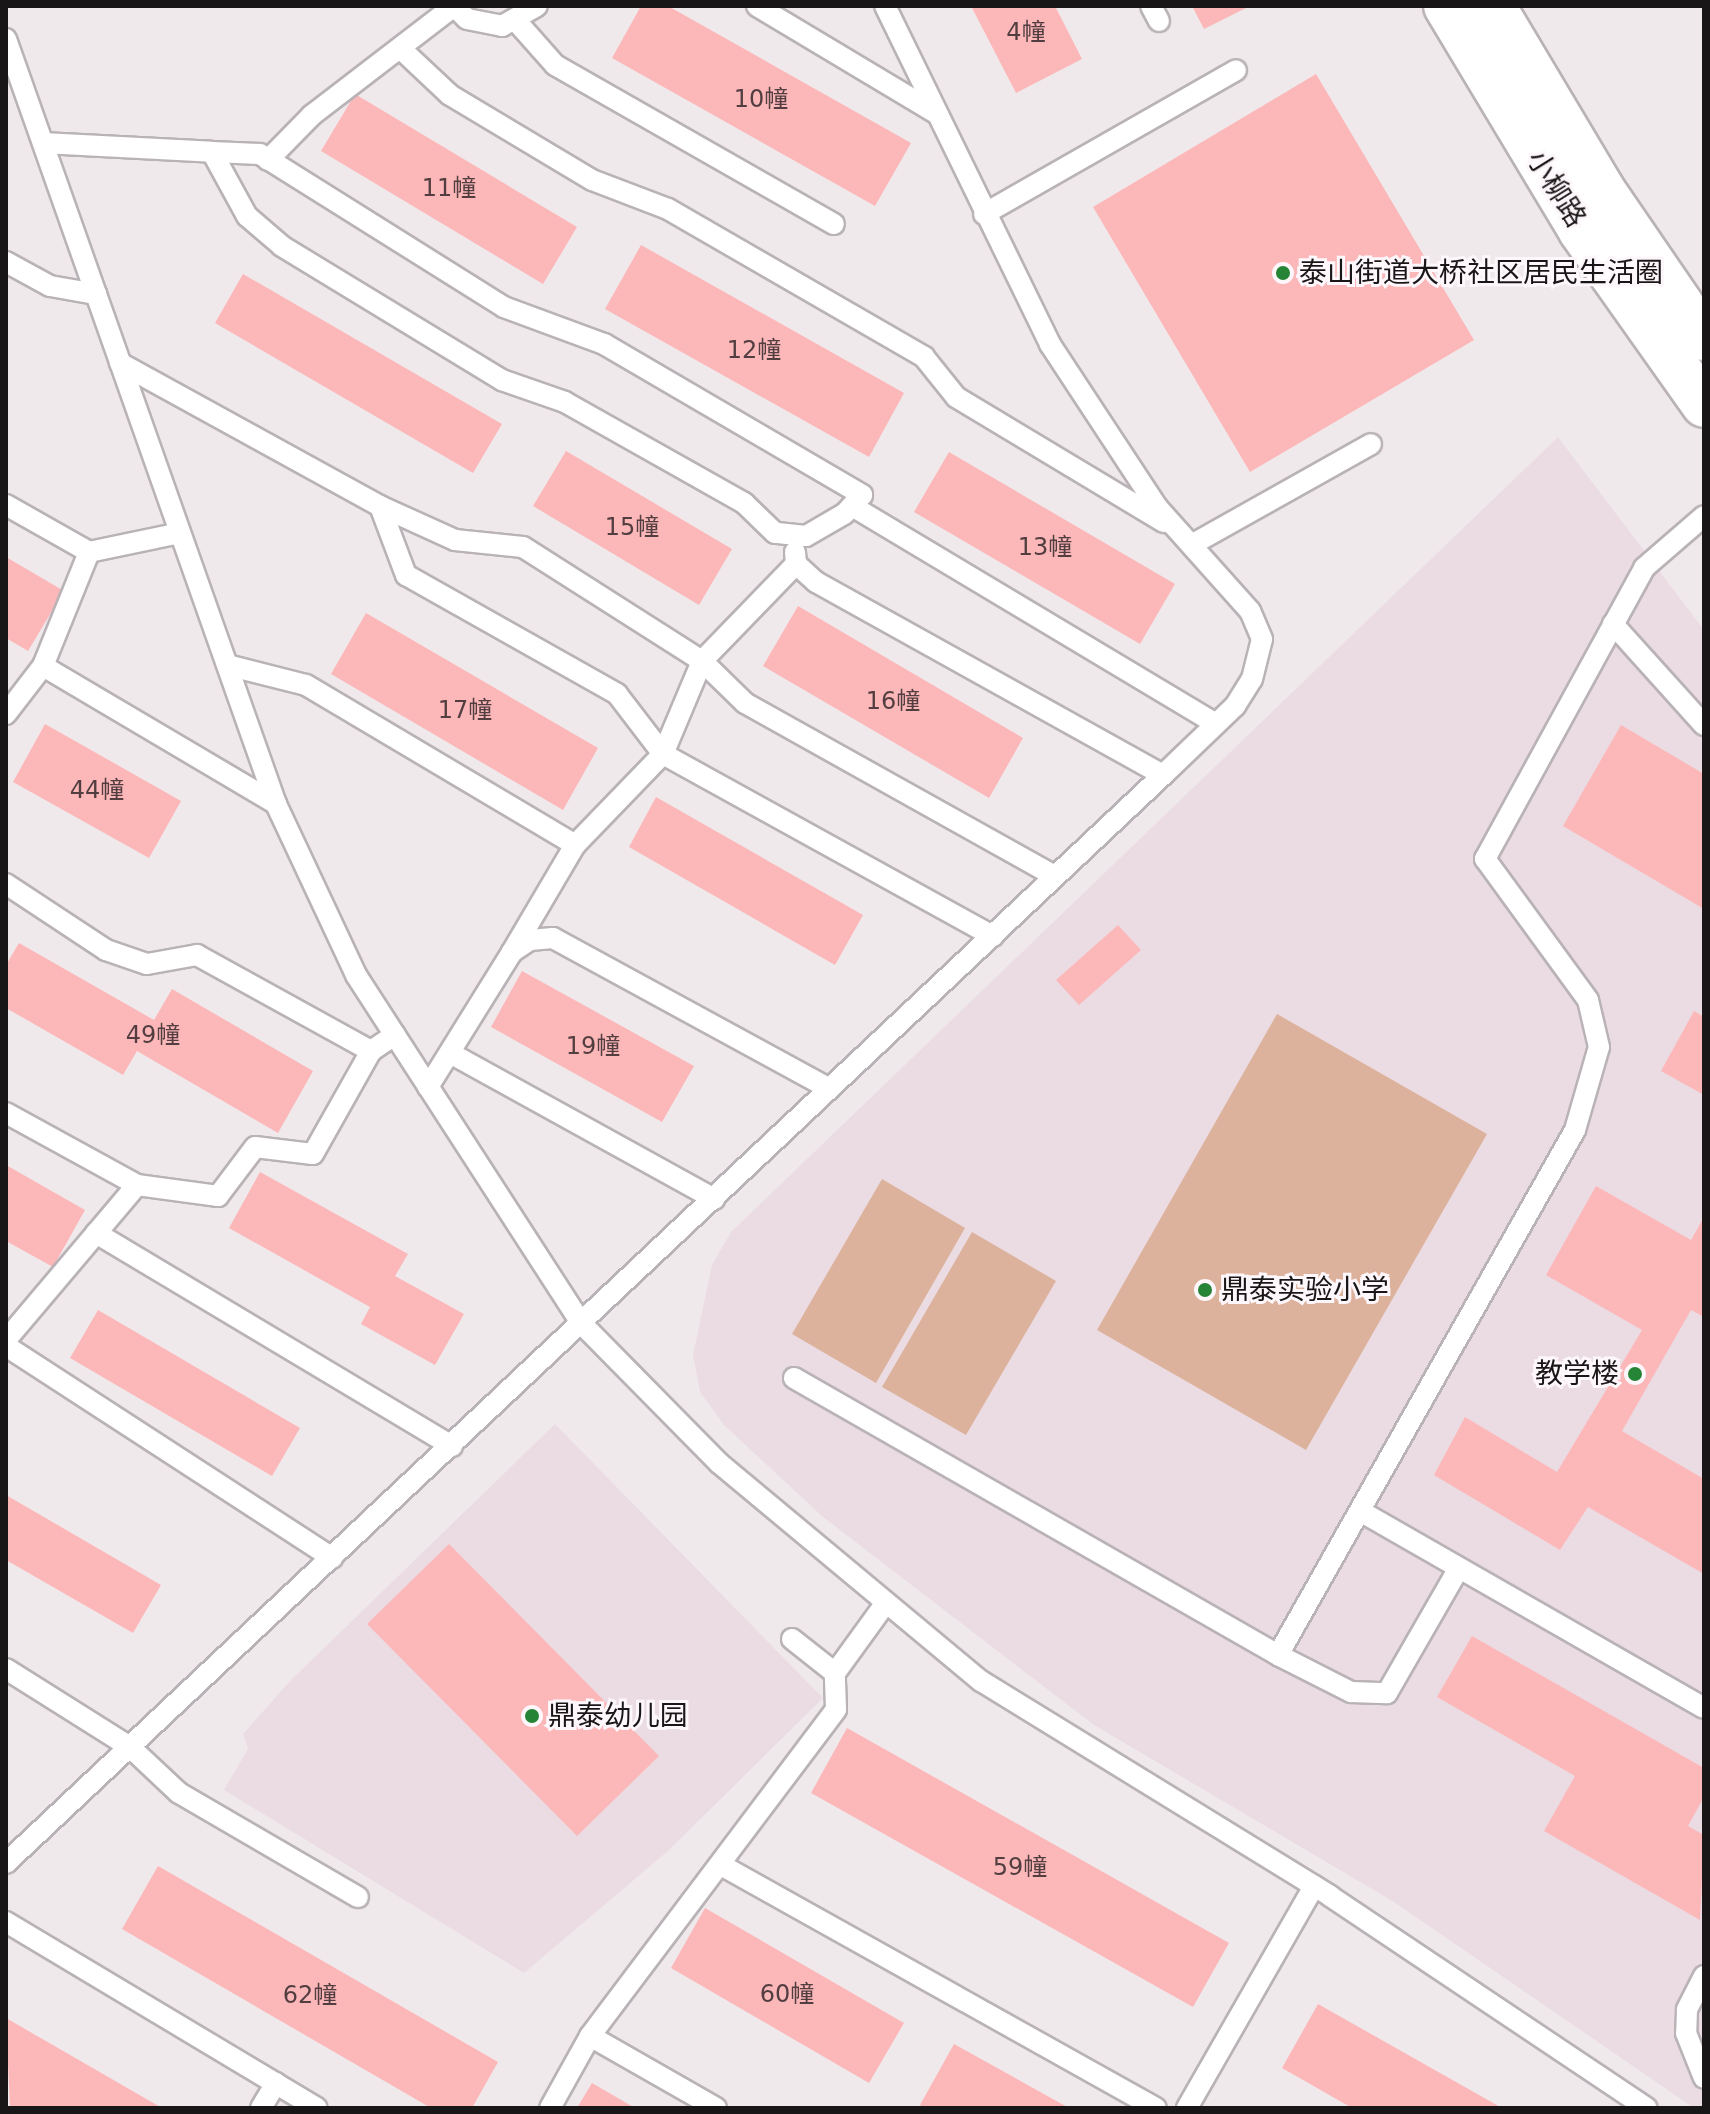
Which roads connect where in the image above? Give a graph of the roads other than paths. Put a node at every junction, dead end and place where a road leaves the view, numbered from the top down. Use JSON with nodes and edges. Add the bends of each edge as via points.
{"nodes":[{"id":1,"x":454,"y":6,"type":"edge"},
{"id":2,"x":537,"y":6,"type":"edge"},
{"id":3,"x":757,"y":6,"type":"edge"},
{"id":4,"x":885,"y":6,"type":"edge"},
{"id":5,"x":1446,"y":6,"type":"edge"},
{"id":6,"x":1493,"y":6,"type":"edge"},
{"id":7,"x":517,"y":22,"type":"junction"},
{"id":8,"x":6,"y":39,"type":"edge"},
{"id":9,"x":401,"y":49,"type":"junction"},
{"id":10,"x":1236,"y":70,"type":"dead end"},
{"id":11,"x":937,"y":113,"type":"junction"},
{"id":12,"x":43,"y":143,"type":"junction"},
{"id":13,"x":212,"y":152,"type":"junction"},
{"id":14,"x":268,"y":160,"type":"junction"},
{"id":15,"x":984,"y":214,"type":"junction"},
{"id":16,"x":834,"y":224,"type":"dead end"},
{"id":17,"x":6,"y":262,"type":"edge"},
{"id":18,"x":96,"y":294,"type":"junction"},
{"id":19,"x":1704,"y":338,"type":"edge"},
{"id":20,"x":120,"y":363,"type":"junction"},
{"id":21,"x":1704,"y":405,"type":"edge"},
{"id":22,"x":1371,"y":444,"type":"dead end"},
{"id":23,"x":6,"y":505,"type":"edge"},
{"id":24,"x":380,"y":506,"type":"junction"},
{"id":25,"x":852,"y":506,"type":"junction"},
{"id":26,"x":1704,"y":516,"type":"edge"},
{"id":27,"x":180,"y":533,"type":"junction"},
{"id":28,"x":793,"y":535,"type":"junction"},
{"id":29,"x":1187,"y":538,"type":"junction"},
{"id":30,"x":89,"y":552,"type":"junction"},
{"id":31,"x":796,"y":564,"type":"junction"},
{"id":32,"x":1613,"y":624,"type":"junction"},
{"id":33,"x":702,"y":661,"type":"junction"},
{"id":34,"x":227,"y":665,"type":"junction"},
{"id":35,"x":43,"y":666,"type":"junction"},
{"id":36,"x":6,"y":714,"type":"edge"},
{"id":37,"x":1216,"y":724,"type":"junction"},
{"id":38,"x":1704,"y":725,"type":"edge"},
{"id":39,"x":663,"y":754,"type":"junction"},
{"id":40,"x":1163,"y":775,"type":"junction"},
{"id":41,"x":276,"y":804,"type":"junction"},
{"id":42,"x":575,"y":845,"type":"junction"},
{"id":43,"x":1055,"y":876,"type":"junction"},
{"id":44,"x":6,"y":884,"type":"edge"},
{"id":45,"x":993,"y":936,"type":"junction"},
{"id":46,"x":512,"y":952,"type":"junction"},
{"id":47,"x":395,"y":1035,"type":"junction"},
{"id":48,"x":371,"y":1051,"type":"junction"},
{"id":49,"x":450,"y":1053,"type":"junction"},
{"id":50,"x":428,"y":1087,"type":"junction"},
{"id":51,"x":830,"y":1089,"type":"junction"},
{"id":52,"x":6,"y":1113,"type":"edge"},
{"id":53,"x":137,"y":1185,"type":"junction"},
{"id":54,"x":714,"y":1199,"type":"junction"},
{"id":55,"x":96,"y":1233,"type":"junction"},
{"id":56,"x":582,"y":1324,"type":"junction"},
{"id":57,"x":6,"y":1343,"type":"edge"},
{"id":58,"x":794,"y":1378,"type":"dead end"},
{"id":59,"x":452,"y":1446,"type":"junction"},
{"id":60,"x":1360,"y":1511,"type":"junction"},
{"id":61,"x":332,"y":1558,"type":"junction"},
{"id":62,"x":1459,"y":1568,"type":"junction"},
{"id":63,"x":885,"y":1604,"type":"junction"},
{"id":64,"x":792,"y":1639,"type":"dead end"},
{"id":65,"x":1278,"y":1655,"type":"junction"},
{"id":66,"x":6,"y":1669,"type":"edge"},
{"id":67,"x":835,"y":1673,"type":"junction"},
{"id":68,"x":1704,"y":1708,"type":"edge"},
{"id":69,"x":130,"y":1747,"type":"junction"},
{"id":70,"x":6,"y":1863,"type":"edge"},
{"id":71,"x":721,"y":1865,"type":"junction"},
{"id":72,"x":1314,"y":1886,"type":"junction"},
{"id":73,"x":358,"y":1897,"type":"dead end"},
{"id":74,"x":6,"y":1922,"type":"edge"},
{"id":75,"x":1704,"y":1976,"type":"edge"},
{"id":76,"x":590,"y":2036,"type":"junction"},
{"id":77,"x":1704,"y":2078,"type":"edge"},
{"id":78,"x":276,"y":2083,"type":"junction"},
{"id":79,"x":261,"y":2108,"type":"edge"},
{"id":80,"x":317,"y":2108,"type":"edge"},
{"id":81,"x":550,"y":2108,"type":"edge"},
{"id":82,"x":716,"y":2108,"type":"edge"},
{"id":83,"x":1156,"y":2108,"type":"edge"},
{"id":84,"x":1187,"y":2108,"type":"edge"},
{"id":85,"x":1647,"y":2108,"type":"edge"}],
"edges":[{"from":1,"to":7,"type":"lane","via":[[484,25]]},
{"from":1,"to":9,"type":"lane"},
{"from":2,"to":7,"type":"lane"},
{"from":3,"to":11,"type":"lane"},
{"from":4,"to":11,"type":"lane"},
{"from":5,"to":21,"type":"street","name":"小柳路","via":[[1581,231]]},
{"from":6,"to":19,"type":"street","name":"小柳路","via":[[1602,189]]},
{"from":7,"to":16,"type":"lane","via":[[555,65]]},
{"from":8,"to":12,"type":"lane"},
{"from":9,"to":14,"type":"lane","via":[[312,115]]},
{"from":9,"to":29,"type":"lane","via":[[450,95],[592,180],[668,209],[924,357],[956,397]]},
{"from":10,"to":15,"type":"lane"},
{"from":11,"to":15,"type":"lane"},
{"from":12,"to":13,"type":"lane"},
{"from":12,"to":18,"type":"lane"},
{"from":13,"to":14,"type":"lane"},
{"from":13,"to":28,"type":"lane","via":[[247,216],[353,293],[502,380],[565,402],[744,503],[775,533]]},
{"from":14,"to":25,"type":"lane","via":[[504,307],[604,344],[862,495]]},
{"from":15,"to":29,"type":"lane","via":[[1050,344],[1157,507]]},
{"from":17,"to":18,"type":"lane","via":[[50,286]]},
{"from":18,"to":20,"type":"lane"},
{"from":20,"to":24,"type":"lane"},
{"from":20,"to":27,"type":"lane"},
{"from":22,"to":29,"type":"lane"},
{"from":23,"to":30,"type":"lane"},
{"from":24,"to":33,"type":"lane","via":[[455,540],[523,547]]},
{"from":24,"to":39,"type":"lane","via":[[406,575],[617,694]]},
{"from":25,"to":28,"type":"lane","via":[[806,536]]},
{"from":25,"to":37,"type":"lane"},
{"from":26,"to":32,"type":"lane","via":[[1644,568]]},
{"from":27,"to":30,"type":"lane"},
{"from":27,"to":34,"type":"lane"},
{"from":28,"to":31,"type":"lane"},
{"from":29,"to":37,"type":"lane","via":[[1250,611],[1262,639],[1252,679]]},
{"from":30,"to":35,"type":"lane"},
{"from":31,"to":33,"type":"lane"},
{"from":31,"to":40,"type":"lane","via":[[816,582]]},
{"from":32,"to":38,"type":"lane"},
{"from":32,"to":60,"type":"lane","via":[[1485,859],[1546,935],[1588,1000],[1599,1047],[1592,1084],[1575,1130]]},
{"from":33,"to":39,"type":"lane"},
{"from":33,"to":43,"type":"lane","via":[[745,703]]},
{"from":34,"to":41,"type":"lane"},
{"from":34,"to":42,"type":"lane","via":[[306,685]]},
{"from":35,"to":36,"type":"lane"},
{"from":35,"to":41,"type":"lane"},
{"from":37,"to":40,"type":"lane"},
{"from":39,"to":42,"type":"lane"},
{"from":39,"to":45,"type":"lane"},
{"from":40,"to":43,"type":"lane"},
{"from":41,"to":47,"type":"lane","via":[[356,975]]},
{"from":42,"to":46,"type":"lane"},
{"from":43,"to":45,"type":"lane"},
{"from":44,"to":48,"type":"lane","via":[[106,950],[147,964],[197,955]]},
{"from":45,"to":51,"type":"lane"},
{"from":46,"to":49,"type":"lane"},
{"from":46,"to":51,"type":"lane","via":[[530,940],[576,946]]},
{"from":47,"to":48,"type":"lane"},
{"from":47,"to":50,"type":"lane"},
{"from":48,"to":53,"type":"lane","via":[[313,1154],[255,1147],[218,1196]]},
{"from":49,"to":50,"type":"lane"},
{"from":49,"to":54,"type":"lane"},
{"from":50,"to":56,"type":"lane"},
{"from":51,"to":54,"type":"lane"},
{"from":52,"to":53,"type":"lane"},
{"from":53,"to":55,"type":"lane"},
{"from":54,"to":56,"type":"lane"},
{"from":55,"to":57,"type":"lane"},
{"from":55,"to":59,"type":"lane"},
{"from":56,"to":59,"type":"lane"},
{"from":56,"to":63,"type":"lane","via":[[719,1463]]},
{"from":57,"to":61,"type":"lane"},
{"from":58,"to":65,"type":"lane"},
{"from":59,"to":61,"type":"lane"},
{"from":60,"to":62,"type":"lane"},
{"from":60,"to":65,"type":"lane"},
{"from":61,"to":69,"type":"lane"},
{"from":62,"to":65,"type":"lane","via":[[1387,1693],[1351,1692]]},
{"from":62,"to":68,"type":"lane"},
{"from":63,"to":67,"type":"lane"},
{"from":63,"to":72,"type":"lane","via":[[994,1690]]},
{"from":64,"to":67,"type":"lane"},
{"from":66,"to":69,"type":"lane"},
{"from":67,"to":71,"type":"lane","via":[[836,1709]]},
{"from":69,"to":70,"type":"lane"},
{"from":69,"to":73,"type":"lane","via":[[179,1793]]},
{"from":71,"to":76,"type":"lane"},
{"from":71,"to":83,"type":"lane"},
{"from":72,"to":84,"type":"lane"},
{"from":72,"to":85,"type":"lane"},
{"from":74,"to":78,"type":"lane"},
{"from":75,"to":77,"type":"lane","via":[[1687,2010],[1686,2033]]},
{"from":76,"to":81,"type":"lane"},
{"from":76,"to":82,"type":"lane"},
{"from":78,"to":79,"type":"lane"},
{"from":78,"to":80,"type":"lane"}]}
